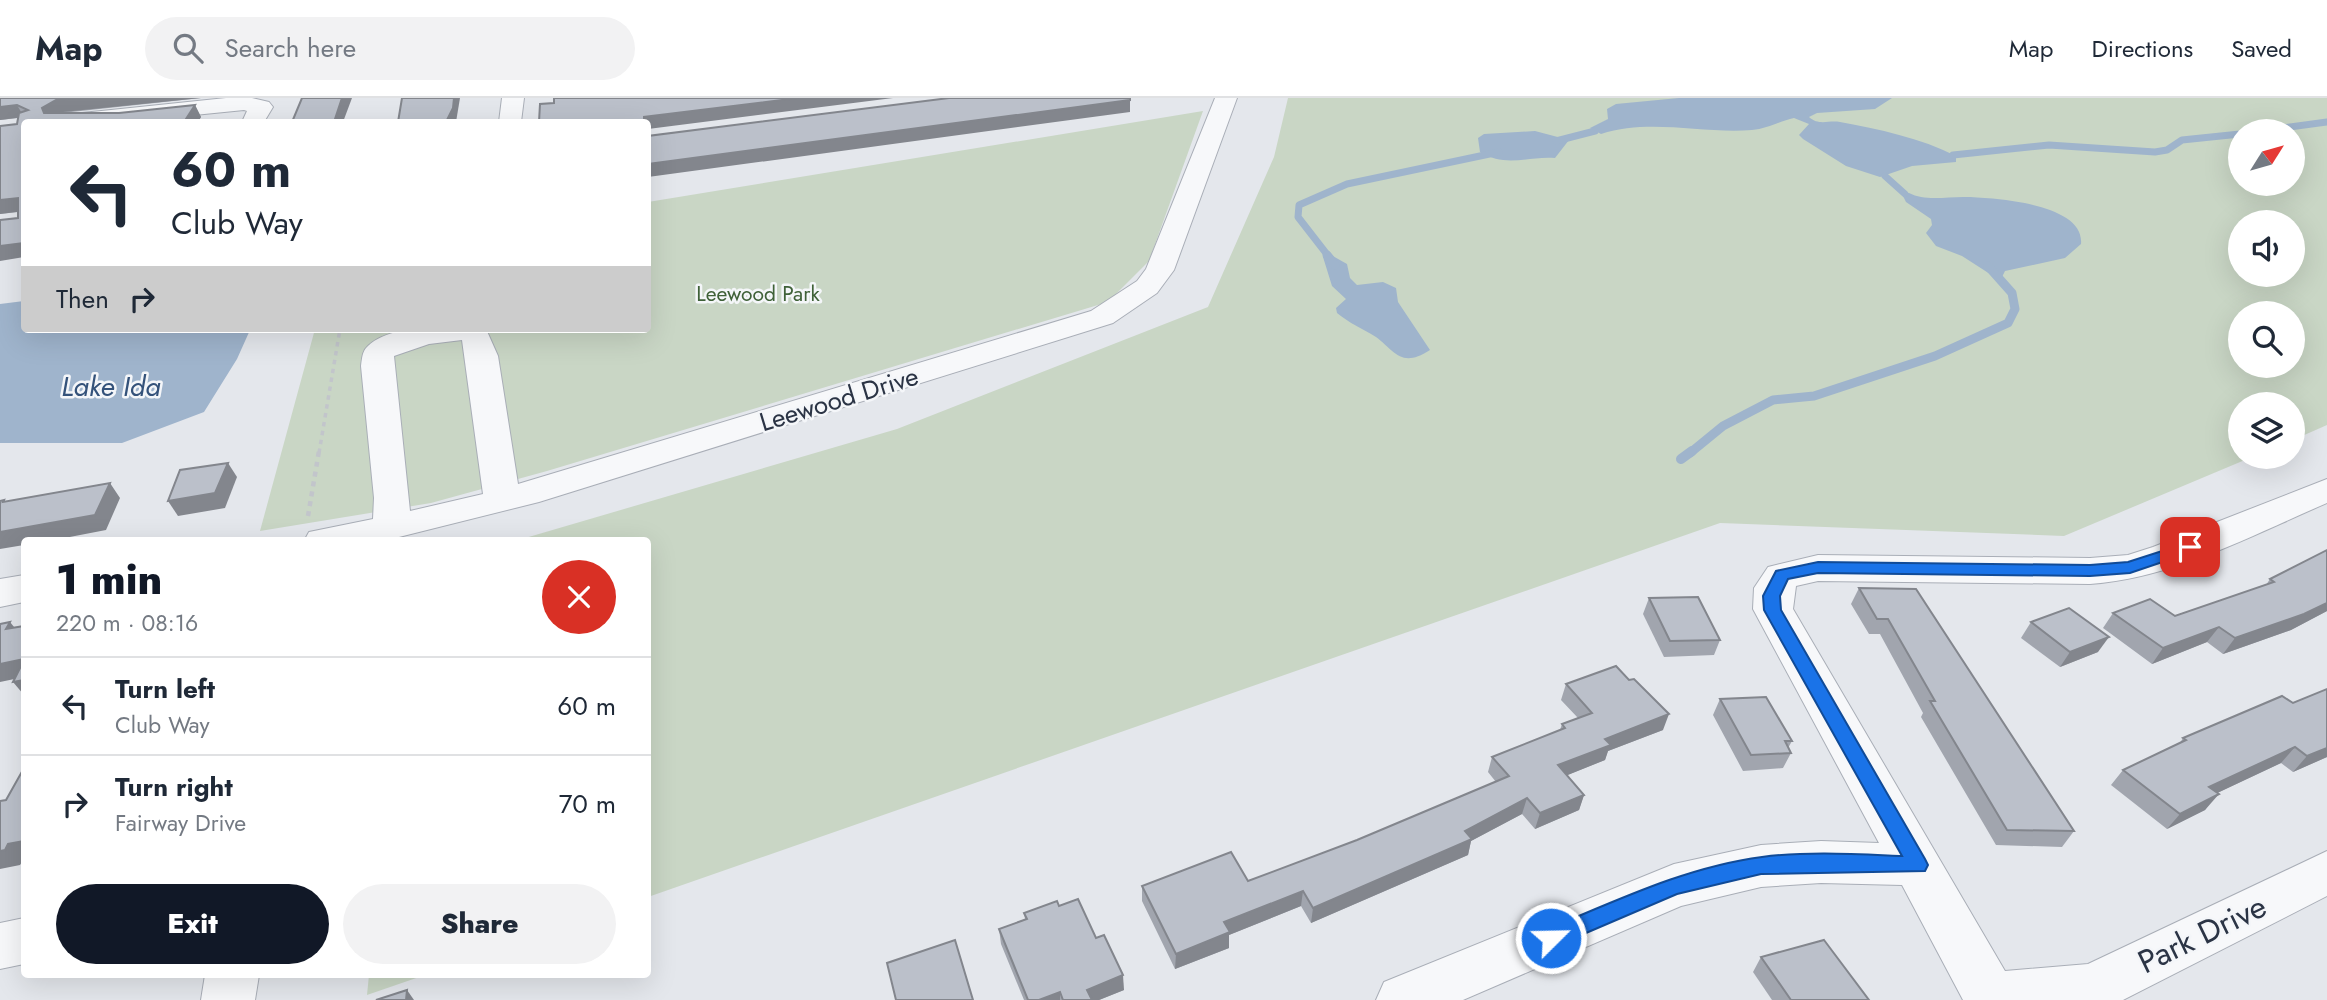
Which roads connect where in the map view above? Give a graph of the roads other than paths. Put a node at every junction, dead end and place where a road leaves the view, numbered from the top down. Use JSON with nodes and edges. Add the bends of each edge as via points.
{"nodes":[{"id":1,"x":513,"y":98,"type":"edge"},
{"id":2,"x":1226,"y":98,"type":"edge"},
{"id":3,"x":254,"y":113,"type":"edge"},
{"id":4,"x":127,"y":119,"type":"edge"},
{"id":5,"x":510,"y":119,"type":"edge"},
{"id":6,"x":445,"y":333,"type":"edge"},
{"id":7,"x":472,"y":333,"type":"edge"},
{"id":8,"x":2327,"y":490,"type":"edge"},
{"id":9,"x":502,"y":500,"type":"junction"},
{"id":10,"x":391,"y":527,"type":"junction"},
{"id":11,"x":315,"y":534,"type":"edge"},
{"id":12,"x":21,"y":590,"type":"edge"},
{"id":13,"x":0,"y":593,"type":"edge"},
{"id":14,"x":1917,"y":865,"type":"junction"},
{"id":15,"x":2327,"y":872,"type":"edge"},
{"id":16,"x":21,"y":942,"type":"edge"},
{"id":17,"x":0,"y":946,"type":"edge"},
{"id":18,"x":232,"y":978,"type":"edge"},
{"id":19,"x":1992,"y":998,"type":"edge"},
{"id":20,"x":228,"y":1000,"type":"edge"},
{"id":21,"x":1403,"y":1000,"type":"edge"}],
"edges":[{"from":1,"to":5,"type":"street"},
{"from":2,"to":9,"type":"street","name":"Leewood Drive","via":[[1160,270],[1147,287],[1102,317]]},
{"from":3,"to":4,"type":"street"},
{"from":6,"to":10,"type":"street","via":[[404,340],[379,352]]},
{"from":7,"to":9,"type":"street","via":[[482,356]]},
{"from":8,"to":14,"type":"street","via":[[2130,568],[1818,568],[1782,575],[1772,596],[1773,610]]},
{"from":9,"to":10,"type":"street","name":"Leewood Drive"},
{"from":10,"to":11,"type":"street","name":"Leewood Drive"},
{"from":12,"to":13,"type":"street"},
{"from":14,"to":19,"type":"street"},
{"from":14,"to":21,"type":"street","via":[[1821,862],[1761,866],[1674,886]]},
{"from":15,"to":19,"type":"street","name":"Park Drive","via":[[2095,987]]},
{"from":16,"to":17,"type":"street"},
{"from":18,"to":20,"type":"street"}]}
